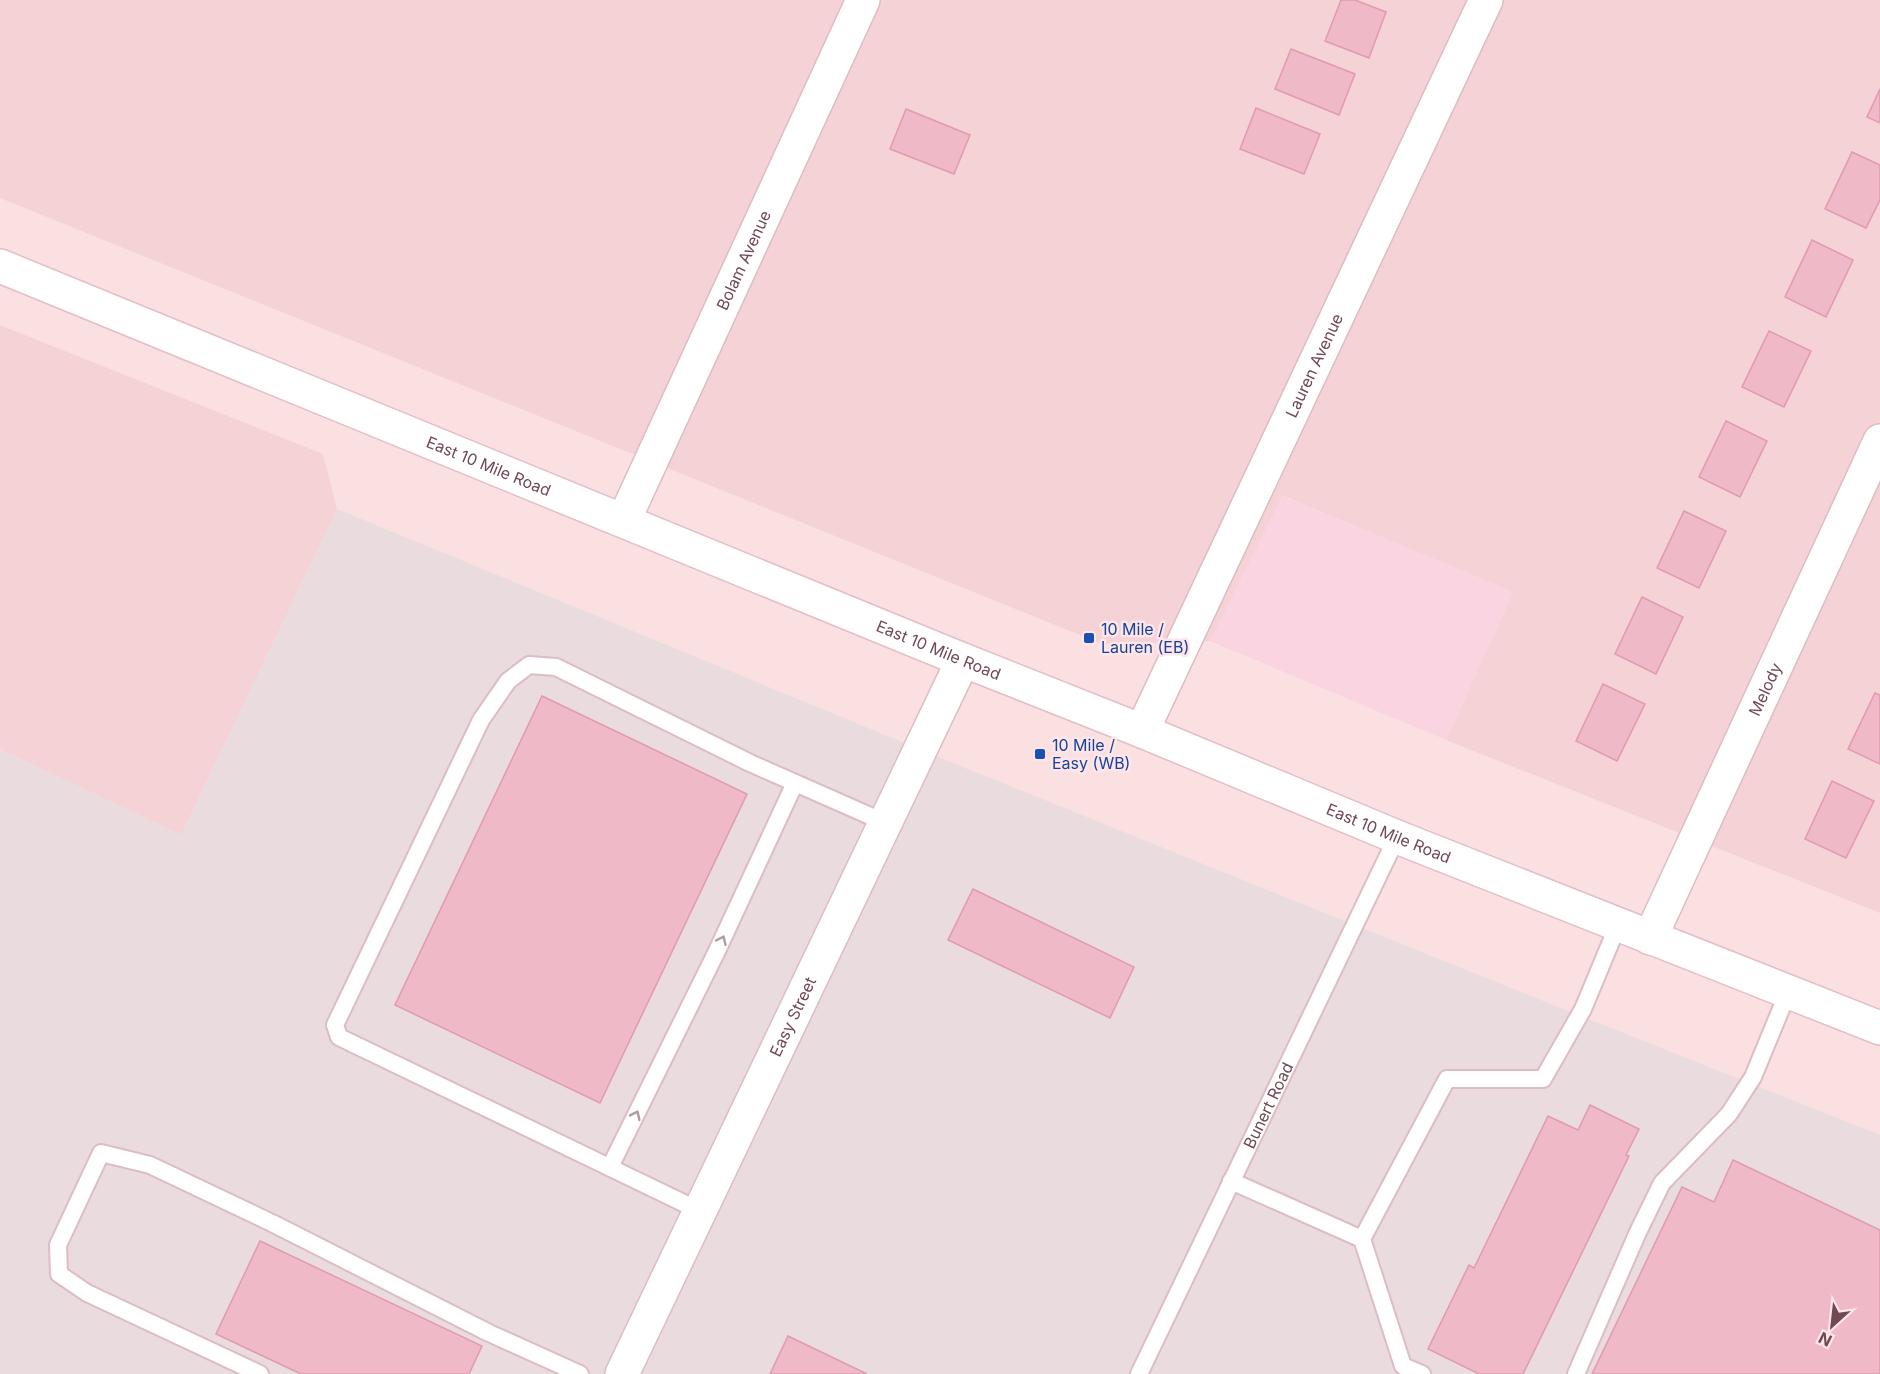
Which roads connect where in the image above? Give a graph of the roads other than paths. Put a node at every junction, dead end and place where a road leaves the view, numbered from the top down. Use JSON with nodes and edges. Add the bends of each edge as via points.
{"nodes":[{"id":1,"x":863,"y":0,"type":"edge"},
{"id":2,"x":1486,"y":0,"type":"edge"},
{"id":3,"x":0,"y":266,"type":"edge"},
{"id":4,"x":1880,"y":441,"type":"edge"},
{"id":5,"x":624,"y":520,"type":"junction"},
{"id":6,"x":963,"y":660,"type":"junction"},
{"id":7,"x":1142,"y":731,"type":"junction"},
{"id":8,"x":795,"y":783,"type":"junction"},
{"id":9,"x":885,"y":823,"type":"junction"},
{"id":10,"x":1397,"y":837,"type":"junction"},
{"id":11,"x":1618,"y":925,"type":"junction"},
{"id":12,"x":1650,"y":938,"type":"junction"},
{"id":13,"x":1788,"y":992,"type":"junction"},
{"id":14,"x":1880,"y":1028,"type":"edge"},
{"id":15,"x":610,"y":1167,"type":"junction"},
{"id":16,"x":1231,"y":1181,"type":"junction"},
{"id":17,"x":700,"y":1211,"type":"junction"},
{"id":18,"x":1362,"y":1239,"type":"junction"},
{"id":19,"x":260,"y":1374,"type":"edge"},
{"id":20,"x":580,"y":1374,"type":"edge"},
{"id":21,"x":622,"y":1374,"type":"edge"},
{"id":22,"x":1139,"y":1374,"type":"edge"},
{"id":23,"x":1422,"y":1374,"type":"edge"},
{"id":24,"x":1576,"y":1374,"type":"edge"}],
"edges":[{"from":1,"to":5,"type":"street","name":"Bolam Avenue"},
{"from":2,"to":7,"type":"street","name":"Lauren Avenue"},
{"from":3,"to":5,"type":"street","name":"East 10 Mile Road"},
{"from":4,"to":12,"type":"street","name":"Melody"},
{"from":5,"to":6,"type":"street","name":"East 10 Mile Road"},
{"from":6,"to":7,"type":"street","name":"East 10 Mile Road"},
{"from":6,"to":9,"type":"street","name":"Easy Street"},
{"from":7,"to":10,"type":"street","name":"East 10 Mile Road"},
{"from":8,"to":9,"type":"lane"},
{"from":15,"to":8,"type":"lane","one_way":true},
{"from":8,"to":15,"type":"lane","via":[[556,667],[529,665],[508,681],[476,730],[335,1025],[339,1037]]},
{"from":9,"to":17,"type":"street","name":"Easy Street"},
{"from":10,"to":11,"type":"street","name":"East 10 Mile Road"},
{"from":10,"to":16,"type":"lane","name":"Bunert Road"},
{"from":11,"to":12,"type":"street","name":"East 10 Mile Road"},
{"from":11,"to":18,"type":"lane","via":[[1582,1009],[1543,1079],[1448,1079]]},
{"from":12,"to":13,"type":"street","name":"East 10 Mile Road"},
{"from":13,"to":14,"type":"street","name":"East 10 Mile Road"},
{"from":13,"to":24,"type":"lane","via":[[1753,1077],[1729,1114],[1662,1183]]},
{"from":15,"to":17,"type":"lane"},
{"from":16,"to":18,"type":"lane"},
{"from":16,"to":22,"type":"lane","name":"Bunert Road"},
{"from":17,"to":21,"type":"street","name":"Easy Street"},
{"from":18,"to":23,"type":"lane","via":[[1403,1366]]},
{"from":19,"to":20,"type":"lane","via":[[87,1293],[59,1274],[58,1245],[101,1152],[150,1165]]}]}
